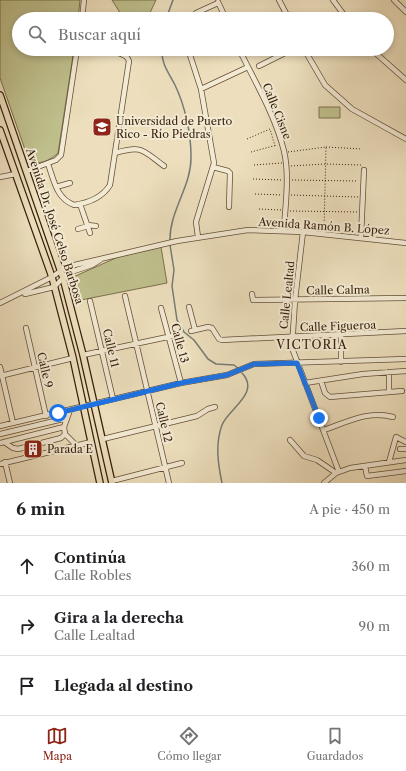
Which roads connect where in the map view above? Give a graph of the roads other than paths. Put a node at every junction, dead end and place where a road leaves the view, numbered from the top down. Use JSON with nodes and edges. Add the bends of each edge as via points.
{"nodes":[{"id":1,"x":84,"y":0,"type":"edge"},
{"id":2,"x":279,"y":0,"type":"edge"},
{"id":3,"x":333,"y":0,"type":"edge"},
{"id":4,"x":394,"y":0,"type":"edge"},
{"id":5,"x":218,"y":1,"type":"edge"},
{"id":6,"x":83,"y":12,"type":"edge"},
{"id":7,"x":199,"y":12,"type":"edge"},
{"id":8,"x":223,"y":12,"type":"edge"},
{"id":9,"x":285,"y":12,"type":"edge"},
{"id":10,"x":342,"y":12,"type":"edge"},
{"id":11,"x":406,"y":12,"type":"edge"},
{"id":12,"x":76,"y":56,"type":"edge"},
{"id":13,"x":126,"y":56,"type":"edge"},
{"id":14,"x":190,"y":56,"type":"edge"},
{"id":15,"x":243,"y":56,"type":"edge"},
{"id":16,"x":280,"y":56,"type":"edge"},
{"id":17,"x":308,"y":56,"type":"edge"},
{"id":18,"x":379,"y":56,"type":"edge"},
{"id":19,"x":259,"y":66,"type":"dead end"},
{"id":20,"x":248,"y":67,"type":"junction"},
{"id":21,"x":406,"y":72,"type":"edge"},
{"id":22,"x":404,"y":79,"type":"edge"},
{"id":23,"x":201,"y":89,"type":"junction"},
{"id":24,"x":0,"y":95,"type":"edge"},
{"id":25,"x":0,"y":130,"type":"edge"},
{"id":26,"x":406,"y":139,"type":"edge"},
{"id":27,"x":115,"y":153,"type":"junction"},
{"id":28,"x":48,"y":164,"type":"junction"},
{"id":29,"x":164,"y":166,"type":"dead end"},
{"id":30,"x":213,"y":166,"type":"junction"},
{"id":31,"x":364,"y":170,"type":"road end"},
{"id":32,"x":27,"y":171,"type":"junction"},
{"id":33,"x":16,"y":174,"type":"junction"},
{"id":34,"x":0,"y":177,"type":"edge"},
{"id":35,"x":70,"y":183,"type":"dead end"},
{"id":36,"x":56,"y":187,"type":"junction"},
{"id":37,"x":80,"y":204,"type":"junction"},
{"id":38,"x":229,"y":207,"type":"dead end"},
{"id":39,"x":88,"y":225,"type":"junction"},
{"id":40,"x":96,"y":226,"type":"dead end"},
{"id":41,"x":78,"y":229,"type":"dead end"},
{"id":42,"x":284,"y":231,"type":"junction"},
{"id":43,"x":303,"y":232,"type":"junction"},
{"id":44,"x":90,"y":233,"type":"dead end"},
{"id":45,"x":198,"y":237,"type":"junction"},
{"id":46,"x":361,"y":237,"type":"junction"},
{"id":47,"x":405,"y":242,"type":"edge"},
{"id":48,"x":100,"y":259,"type":"junction"},
{"id":49,"x":60,"y":270,"type":"junction"},
{"id":50,"x":52,"y":277,"type":"junction"},
{"id":51,"x":63,"y":278,"type":"junction"},
{"id":52,"x":54,"y":287,"type":"junction"},
{"id":53,"x":252,"y":294,"type":"dead end"},
{"id":54,"x":17,"y":296,"type":"junction"},
{"id":55,"x":125,"y":296,"type":"dead end"},
{"id":56,"x":406,"y":298,"type":"edge"},
{"id":57,"x":294,"y":300,"type":"junction"},
{"id":58,"x":90,"y":301,"type":"dead end"},
{"id":59,"x":0,"y":303,"type":"edge"},
{"id":60,"x":161,"y":308,"type":"dead end"},
{"id":61,"x":189,"y":308,"type":"dead end"},
{"id":62,"x":26,"y":328,"type":"dead end"},
{"id":63,"x":406,"y":331,"type":"edge"},
{"id":64,"x":177,"y":335,"type":"dead end"},
{"id":65,"x":341,"y":335,"type":"junction"},
{"id":66,"x":168,"y":336,"type":"junction"},
{"id":67,"x":292,"y":336,"type":"junction"},
{"id":68,"x":136,"y":343,"type":"junction"},
{"id":69,"x":102,"y":351,"type":"junction"},
{"id":70,"x":83,"y":355,"type":"junction"},
{"id":71,"x":73,"y":358,"type":"junction"},
{"id":72,"x":406,"y":359,"type":"edge"},
{"id":73,"x":341,"y":362,"type":"junction"},
{"id":74,"x":297,"y":363,"type":"junction"},
{"id":75,"x":0,"y":367,"type":"edge"},
{"id":76,"x":35,"y":367,"type":"junction"},
{"id":77,"x":406,"y":370,"type":"edge"},
{"id":78,"x":389,"y":372,"type":"junction"},
{"id":79,"x":1,"y":375,"type":"edge"},
{"id":80,"x":321,"y":380,"type":"junction"},
{"id":81,"x":181,"y":383,"type":"junction"},
{"id":82,"x":305,"y":383,"type":"junction"},
{"id":83,"x":147,"y":391,"type":"junction"},
{"id":84,"x":402,"y":391,"type":"dead end"},
{"id":85,"x":389,"y":392,"type":"junction"},
{"id":86,"x":113,"y":399,"type":"junction"},
{"id":87,"x":95,"y":404,"type":"junction"},
{"id":88,"x":84,"y":407,"type":"junction"},
{"id":89,"x":214,"y":407,"type":"dead end"},
{"id":90,"x":70,"y":410,"type":"junction"},
{"id":91,"x":46,"y":416,"type":"junction"},
{"id":92,"x":393,"y":417,"type":"dead end"},
{"id":93,"x":67,"y":418,"type":"junction"},
{"id":94,"x":13,"y":423,"type":"junction"},
{"id":95,"x":0,"y":426,"type":"edge"},
{"id":96,"x":64,"y":427,"type":"junction"},
{"id":97,"x":156,"y":427,"type":"junction"},
{"id":98,"x":324,"y":430,"type":"junction"},
{"id":99,"x":0,"y":434,"type":"edge"},
{"id":100,"x":65,"y":434,"type":"junction"},
{"id":101,"x":103,"y":439,"type":"junction"},
{"id":102,"x":290,"y":440,"type":"dead end"},
{"id":103,"x":2,"y":442,"type":"edge"},
{"id":104,"x":91,"y":442,"type":"junction"},
{"id":105,"x":406,"y":442,"type":"edge"},
{"id":106,"x":77,"y":446,"type":"junction"},
{"id":107,"x":406,"y":449,"type":"edge"},
{"id":108,"x":400,"y":450,"type":"dead end"},
{"id":109,"x":406,"y":460,"type":"edge"},
{"id":110,"x":389,"y":462,"type":"junction"},
{"id":111,"x":3,"y":463,"type":"edge"},
{"id":112,"x":182,"y":463,"type":"dead end"},
{"id":113,"x":365,"y":466,"type":"junction"},
{"id":114,"x":165,"y":468,"type":"junction"},
{"id":115,"x":406,"y":471,"type":"edge"},
{"id":116,"x":338,"y":472,"type":"junction"},
{"id":117,"x":112,"y":482,"type":"edge"},
{"id":118,"x":10,"y":483,"type":"edge"},
{"id":119,"x":100,"y":483,"type":"edge"},
{"id":120,"x":169,"y":483,"type":"edge"},
{"id":121,"x":324,"y":483,"type":"edge"}],
"edges":[{"from":1,"to":6,"type":"street"},
{"from":2,"to":9,"type":"street"},
{"from":3,"to":10,"type":"street"},
{"from":4,"to":11,"type":"street"},
{"from":5,"to":7,"type":"street"},
{"from":5,"to":8,"type":"street"},
{"from":12,"to":28,"type":"street","via":[[61,155]]},
{"from":13,"to":27,"type":"street","via":[[128,58]]},
{"from":14,"to":23,"type":"street"},
{"from":15,"to":20,"type":"street","name":"Calle Cisne"},
{"from":16,"to":19,"type":"street"},
{"from":17,"to":26,"type":"street","via":[[325,85],[352,109]]},
{"from":18,"to":22,"type":"street"},
{"from":20,"to":23,"type":"street"},
{"from":20,"to":42,"type":"street","name":"Calle Cisne","via":[[277,131],[284,153]]},
{"from":21,"to":22,"type":"street"},
{"from":23,"to":30,"type":"street"},
{"from":24,"to":32,"type":"main road","name":"Avenida Dr. José Celso Barbosa"},
{"from":25,"to":33,"type":"main road","name":"Avenida Dr. José Celso Barbosa"},
{"from":27,"to":29,"type":"street","via":[[139,148]]},
{"from":27,"to":37,"type":"street","via":[[110,185],[105,193]]},
{"from":28,"to":32,"type":"street"},
{"from":28,"to":36,"type":"street"},
{"from":30,"to":38,"type":"street","via":[[230,173]]},
{"from":30,"to":45,"type":"street","via":[[196,222]]},
{"from":31,"to":46,"type":"street"},
{"from":32,"to":49,"type":"main road","name":"Avenida Dr. José Celso Barbosa"},
{"from":33,"to":34,"type":"street"},
{"from":33,"to":50,"type":"main road","name":"Avenida Dr. José Celso Barbosa"},
{"from":35,"to":36,"type":"street"},
{"from":36,"to":37,"type":"street","via":[[65,202]]},
{"from":37,"to":39,"type":"street"},
{"from":39,"to":40,"type":"street"},
{"from":39,"to":41,"type":"street"},
{"from":39,"to":44,"type":"street"},
{"from":42,"to":43,"type":"street","name":"Avenida Ramón B. López"},
{"from":42,"to":45,"type":"street","name":"Avenida Ramón B. López","via":[[248,230]]},
{"from":43,"to":46,"type":"street","name":"Avenida Ramón B. López"},
{"from":43,"to":57,"type":"street","name":"Calle Lealtad"},
{"from":45,"to":48,"type":"street","name":"Avenida Ramón B. López"},
{"from":46,"to":47,"type":"street","name":"Avenida Ramón B. López"},
{"from":48,"to":49,"type":"street","name":"Avenida Ramón B. López"},
{"from":48,"to":51,"type":"street","name":"Avenida Ramón B. López","via":[[68,273]]},
{"from":49,"to":50,"type":"street"},
{"from":49,"to":51,"type":"main road","name":"Avenida Dr. José Celso Barbosa"},
{"from":50,"to":52,"type":"main road","name":"Avenida Dr. José Celso Barbosa"},
{"from":50,"to":54,"type":"street"},
{"from":51,"to":52,"type":"street","name":"Avenida Ramón B. López"},
{"from":51,"to":70,"type":"main road","name":"Avenida Dr. José Celso Barbosa"},
{"from":52,"to":54,"type":"street"},
{"from":52,"to":71,"type":"main road","name":"Avenida Dr. José Celso Barbosa"},
{"from":53,"to":57,"type":"street","name":"Calle Calma","via":[[253,300]]},
{"from":54,"to":59,"type":"street"},
{"from":55,"to":68,"type":"street","name":"Calle 12"},
{"from":56,"to":57,"type":"street","name":"Calle Calma"},
{"from":57,"to":67,"type":"street","name":"Calle Lealtad"},
{"from":58,"to":69,"type":"street","name":"Calle 11"},
{"from":60,"to":66,"type":"street","name":"Calle 13"},
{"from":61,"to":67,"type":"street","name":"Calle Figueroa","via":[[193,331],[212,328],[222,340]]},
{"from":62,"to":76,"type":"street","name":"Calle 9"},
{"from":63,"to":65,"type":"street","name":"Calle Figueroa"},
{"from":64,"to":66,"type":"street"},
{"from":65,"to":67,"type":"street","name":"Calle Figueroa"},
{"from":65,"to":73,"type":"street"},
{"from":66,"to":68,"type":"street"},
{"from":66,"to":81,"type":"street","name":"Calle 13"},
{"from":67,"to":74,"type":"street","name":"Calle Lealtad","via":[[292,348]]},
{"from":68,"to":69,"type":"street"},
{"from":68,"to":83,"type":"street","name":"Calle 12"},
{"from":69,"to":70,"type":"street"},
{"from":69,"to":86,"type":"street","name":"Calle 11"},
{"from":70,"to":87,"type":"main road","name":"Avenida Dr. José Celso Barbosa"},
{"from":71,"to":76,"type":"street"},
{"from":71,"to":88,"type":"main road","name":"Avenida Dr. José Celso Barbosa"},
{"from":72,"to":73,"type":"street"},
{"from":73,"to":74,"type":"street"},
{"from":74,"to":81,"type":"street","via":[[254,364],[227,375]]},
{"from":74,"to":82,"type":"street","name":"Calle Lealtad"},
{"from":75,"to":79,"type":"street"},
{"from":76,"to":79,"type":"street"},
{"from":76,"to":91,"type":"street","name":"Calle 9"},
{"from":77,"to":78,"type":"street"},
{"from":78,"to":80,"type":"street"},
{"from":78,"to":85,"type":"street"},
{"from":79,"to":94,"type":"street"},
{"from":80,"to":82,"type":"street"},
{"from":80,"to":85,"type":"street","via":[[325,393],[330,397]]},
{"from":81,"to":83,"type":"street"},
{"from":82,"to":98,"type":"street","name":"Calle Lealtad"},
{"from":83,"to":86,"type":"street"},
{"from":83,"to":97,"type":"street","name":"Calle 12"},
{"from":84,"to":85,"type":"street"},
{"from":86,"to":87,"type":"street"},
{"from":87,"to":88,"type":"street"},
{"from":87,"to":101,"type":"main road","name":"Avenida Dr. José Celso Barbosa"},
{"from":88,"to":90,"type":"street"},
{"from":88,"to":104,"type":"main road","name":"Avenida Dr. José Celso Barbosa"},
{"from":89,"to":97,"type":"street","via":[[197,416]]},
{"from":90,"to":91,"type":"street"},
{"from":90,"to":93,"type":"street"},
{"from":91,"to":94,"type":"street"},
{"from":92,"to":98,"type":"street","via":[[380,414],[358,418]]},
{"from":93,"to":96,"type":"street"},
{"from":93,"to":99,"type":"street"},
{"from":94,"to":95,"type":"street"},
{"from":96,"to":100,"type":"street"},
{"from":96,"to":103,"type":"street"},
{"from":97,"to":101,"type":"street"},
{"from":97,"to":114,"type":"street","name":"Calle 12"},
{"from":98,"to":116,"type":"street","name":"Calle Lealtad"},
{"from":100,"to":103,"type":"street","via":[[61,438],[18,449]]},
{"from":100,"to":106,"type":"street"},
{"from":101,"to":117,"type":"main road","name":"Avenida Dr. José Celso Barbosa"},
{"from":102,"to":116,"type":"street","via":[[304,456]]},
{"from":104,"to":106,"type":"street"},
{"from":104,"to":119,"type":"main road","name":"Avenida Dr. José Celso Barbosa"},
{"from":105,"to":110,"type":"street","via":[[396,437]]},
{"from":106,"to":111,"type":"street"},
{"from":107,"to":108,"type":"street"},
{"from":109,"to":110,"type":"street"},
{"from":110,"to":113,"type":"street"},
{"from":111,"to":118,"type":"street"},
{"from":112,"to":114,"type":"street"},
{"from":113,"to":115,"type":"street","via":[[366,476]]},
{"from":113,"to":116,"type":"street"},
{"from":114,"to":117,"type":"street"},
{"from":114,"to":120,"type":"street","name":"Calle 12"},
{"from":116,"to":121,"type":"street"}]}
